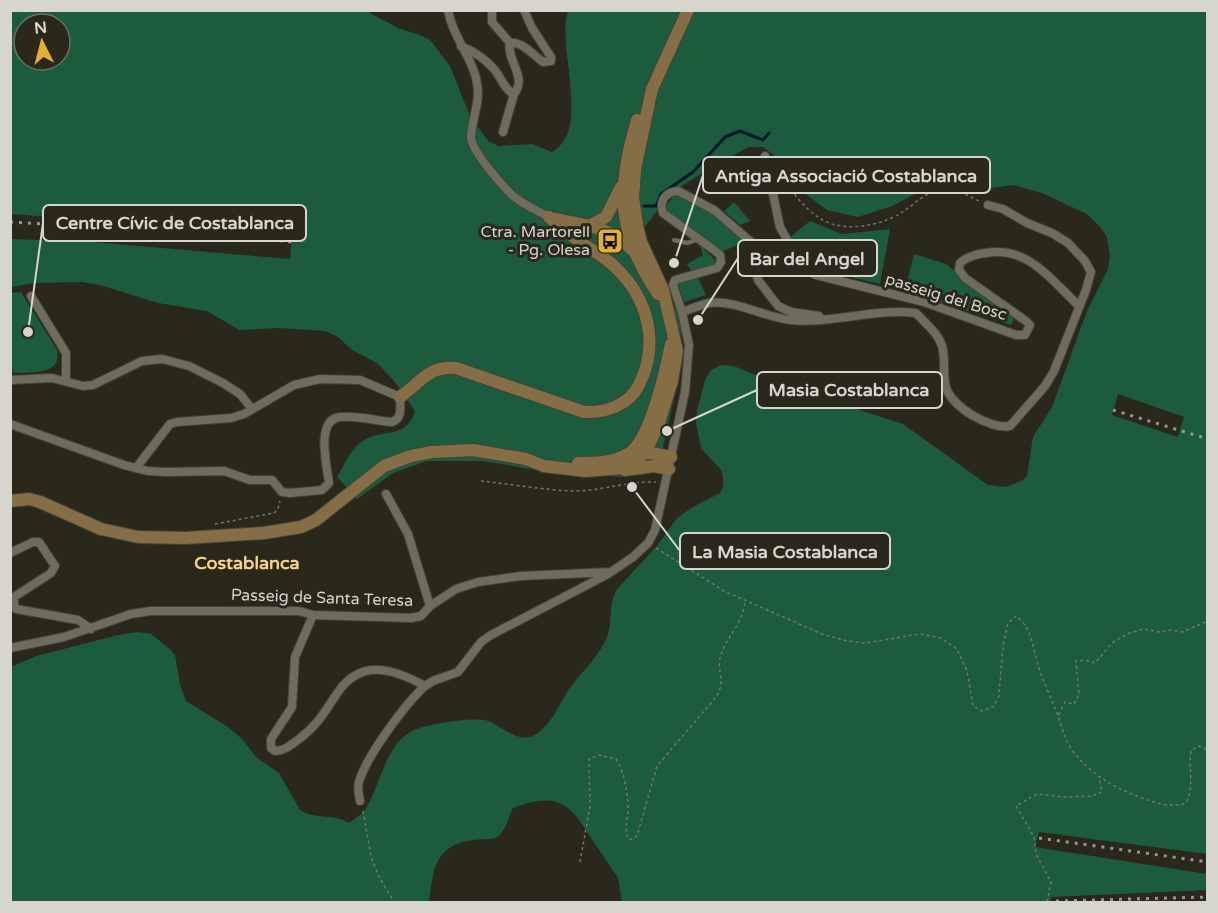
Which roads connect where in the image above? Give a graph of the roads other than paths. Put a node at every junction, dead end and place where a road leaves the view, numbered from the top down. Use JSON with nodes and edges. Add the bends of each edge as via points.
{"nodes":[{"id":1,"x":448,"y":10,"type":"edge"},
{"id":2,"x":492,"y":10,"type":"edge"},
{"id":3,"x":524,"y":10,"type":"edge"},
{"id":4,"x":688,"y":10,"type":"edge"},
{"id":5,"x":510,"y":43,"type":"junction"},
{"id":6,"x":460,"y":46,"type":"junction"},
{"id":7,"x":652,"y":89,"type":"junction"},
{"id":8,"x":514,"y":94,"type":"junction"},
{"id":9,"x":503,"y":132,"type":"dead end"},
{"id":10,"x":765,"y":156,"type":"dead end"},
{"id":11,"x":624,"y":182,"type":"junction"},
{"id":12,"x":633,"y":198,"type":"junction"},
{"id":13,"x":988,"y":205,"type":"road end"},
{"id":14,"x":549,"y":217,"type":"junction"},
{"id":15,"x":606,"y":217,"type":"junction"},
{"id":16,"x":625,"y":221,"type":"junction"},
{"id":17,"x":586,"y":226,"type":"junction"},
{"id":18,"x":610,"y":232,"type":"junction"},
{"id":19,"x":699,"y":239,"type":"junction"},
{"id":20,"x":579,"y":240,"type":"junction"},
{"id":21,"x":674,"y":240,"type":"dead end"},
{"id":22,"x":641,"y":242,"type":"junction"},
{"id":23,"x":634,"y":254,"type":"junction"},
{"id":24,"x":31,"y":296,"type":"dead end"},
{"id":25,"x":924,"y":302,"type":"junction"},
{"id":26,"x":667,"y":306,"type":"junction"},
{"id":27,"x":1079,"y":306,"type":"junction"},
{"id":28,"x":682,"y":312,"type":"junction"},
{"id":29,"x":916,"y":313,"type":"junction"},
{"id":30,"x":834,"y":319,"type":"junction"},
{"id":31,"x":674,"y":333,"type":"junction"},
{"id":32,"x":10,"y":380,"type":"edge"},
{"id":33,"x":66,"y":381,"type":"junction"},
{"id":34,"x":400,"y":397,"type":"junction"},
{"id":35,"x":252,"y":409,"type":"junction"},
{"id":36,"x":651,"y":416,"type":"junction"},
{"id":37,"x":10,"y":424,"type":"edge"},
{"id":38,"x":645,"y":453,"type":"junction"},
{"id":39,"x":619,"y":458,"type":"junction"},
{"id":40,"x":526,"y":459,"type":"junction"},
{"id":41,"x":670,"y":463,"type":"junction"},
{"id":42,"x":654,"y":466,"type":"junction"},
{"id":43,"x":136,"y":468,"type":"junction"},
{"id":44,"x":612,"y":470,"type":"junction"},
{"id":45,"x":386,"y":494,"type":"dead end"},
{"id":46,"x":10,"y":501,"type":"edge"},
{"id":47,"x":10,"y":553,"type":"edge"},
{"id":48,"x":611,"y":572,"type":"junction"},
{"id":49,"x":430,"y":606,"type":"junction"},
{"id":50,"x":313,"y":615,"type":"junction"},
{"id":51,"x":91,"y":629,"type":"junction"},
{"id":52,"x":11,"y":648,"type":"edge"},
{"id":53,"x":425,"y":686,"type":"junction"},
{"id":54,"x":360,"y":801,"type":"road end"}],
"edges":[{"from":1,"to":6,"type":"street"},
{"from":2,"to":5,"type":"street","via":[[492,22]]},
{"from":3,"to":5,"type":"street","via":[[551,62],[543,62],[519,43]]},
{"from":4,"to":7,"type":"main road"},
{"from":5,"to":8,"type":"street","via":[[519,85]]},
{"from":6,"to":8,"type":"street","via":[[486,61]]},
{"from":6,"to":14,"type":"street","via":[[476,79],[478,101],[471,141],[511,194]]},
{"from":7,"to":11,"type":"main road","via":[[641,107]]},
{"from":7,"to":12,"type":"main road"},
{"from":8,"to":9,"type":"street"},
{"from":10,"to":25,"type":"street","name":"passeig del Bosc","via":[[780,227],[803,269]]},
{"from":11,"to":15,"type":"main road"},
{"from":11,"to":16,"type":"main road"},
{"from":12,"to":16,"type":"main road"},
{"from":12,"to":22,"type":"main road"},
{"from":13,"to":27,"type":"street","via":[[1052,233],[1085,261],[1091,273]]},
{"from":14,"to":17,"type":"main road"},
{"from":14,"to":20,"type":"main road"},
{"from":15,"to":16,"type":"main road"},
{"from":15,"to":17,"type":"main road"},
{"from":16,"to":18,"type":"main road"},
{"from":16,"to":22,"type":"main road"},
{"from":16,"to":23,"type":"main road"},
{"from":17,"to":18,"type":"main road"},
{"from":17,"to":20,"type":"main road"},
{"from":18,"to":23,"type":"main road","via":[[624,240]]},
{"from":19,"to":21,"type":"lane","via":[[687,243]]},
{"from":19,"to":28,"type":"street","via":[[720,255],[722,262],[717,268],[675,280],[673,285]]},
{"from":19,"to":30,"type":"street","via":[[663,213],[662,201],[668,194],[685,193],[714,210],[751,242],[758,280],[778,306]]},
{"from":20,"to":34,"type":"main road","via":[[618,269],[646,312],[650,341],[646,367],[638,388],[630,396],[611,409],[584,412],[456,368],[444,368],[431,371]]},
{"from":22,"to":26,"type":"main road"},
{"from":23,"to":26,"type":"main road"},
{"from":24,"to":33,"type":"street","via":[[66,352]]},
{"from":25,"to":27,"type":"street","name":"passeig del Bosc","via":[[1025,335],[1030,329],[1026,321],[959,270],[960,263],[968,257],[997,251],[1027,259]]},
{"from":25,"to":29,"type":"street"},
{"from":26,"to":31,"type":"main road"},
{"from":27,"to":29,"type":"street","via":[[1045,386],[1016,421],[1002,428],[974,416],[950,396],[941,344]]},
{"from":28,"to":30,"type":"street","via":[[717,303],[789,320]]},
{"from":28,"to":41,"type":"street","via":[[688,367]]},
{"from":29,"to":30,"type":"street","via":[[902,311]]},
{"from":31,"to":36,"type":"main road"},
{"from":31,"to":38,"type":"main road","via":[[677,351],[672,381]]},
{"from":32,"to":33,"type":"street"},
{"from":33,"to":35,"type":"street","via":[[93,385],[142,361],[162,359],[189,366],[223,383],[240,394]]},
{"from":34,"to":35,"type":"street","via":[[360,380],[320,379],[294,385]]},
{"from":34,"to":43,"type":"street","via":[[399,416],[392,422],[343,416],[331,420],[324,440],[329,483],[317,491],[282,492],[272,480],[250,480],[224,471],[165,472]]},
{"from":35,"to":43,"type":"street","via":[[231,418],[170,424]]},
{"from":36,"to":38,"type":"main road"},
{"from":36,"to":39,"type":"main road","via":[[636,448]]},
{"from":37,"to":43,"type":"street"},
{"from":38,"to":39,"type":"main road"},
{"from":38,"to":41,"type":"main road"},
{"from":38,"to":42,"type":"main road"},
{"from":38,"to":44,"type":"main road","via":[[630,465]]},
{"from":39,"to":40,"type":"main road","via":[[594,463]]},
{"from":40,"to":44,"type":"main road","via":[[569,470]]},
{"from":40,"to":46,"type":"main road","via":[[473,450],[404,458],[370,475],[316,520],[293,529],[264,533],[138,537],[101,529],[40,502]]},
{"from":41,"to":42,"type":"main road"},
{"from":41,"to":48,"type":"street","via":[[655,530],[648,543]]},
{"from":42,"to":44,"type":"main road"},
{"from":45,"to":49,"type":"street","name":"Passeig de Santa Teresa","via":[[408,534]]},
{"from":47,"to":51,"type":"street","via":[[39,542],[55,566],[51,573],[14,597],[16,609],[78,621]]},
{"from":48,"to":49,"type":"street","via":[[478,582],[456,589]]},
{"from":48,"to":53,"type":"street","via":[[491,635],[458,672]]},
{"from":49,"to":50,"type":"street","name":"Passeig de Santa Teresa","via":[[421,616],[411,618]]},
{"from":50,"to":51,"type":"street","name":"Passeig de Santa Teresa","via":[[298,611],[159,611],[132,614]]},
{"from":50,"to":53,"type":"street","via":[[294,657],[292,707],[271,739],[275,751],[285,749],[309,732],[356,674],[375,669],[389,671]]},
{"from":51,"to":52,"type":"street","name":"Passeig de Santa Teresa"},
{"from":53,"to":54,"type":"street","via":[[383,737],[365,767],[358,784]]}]}
